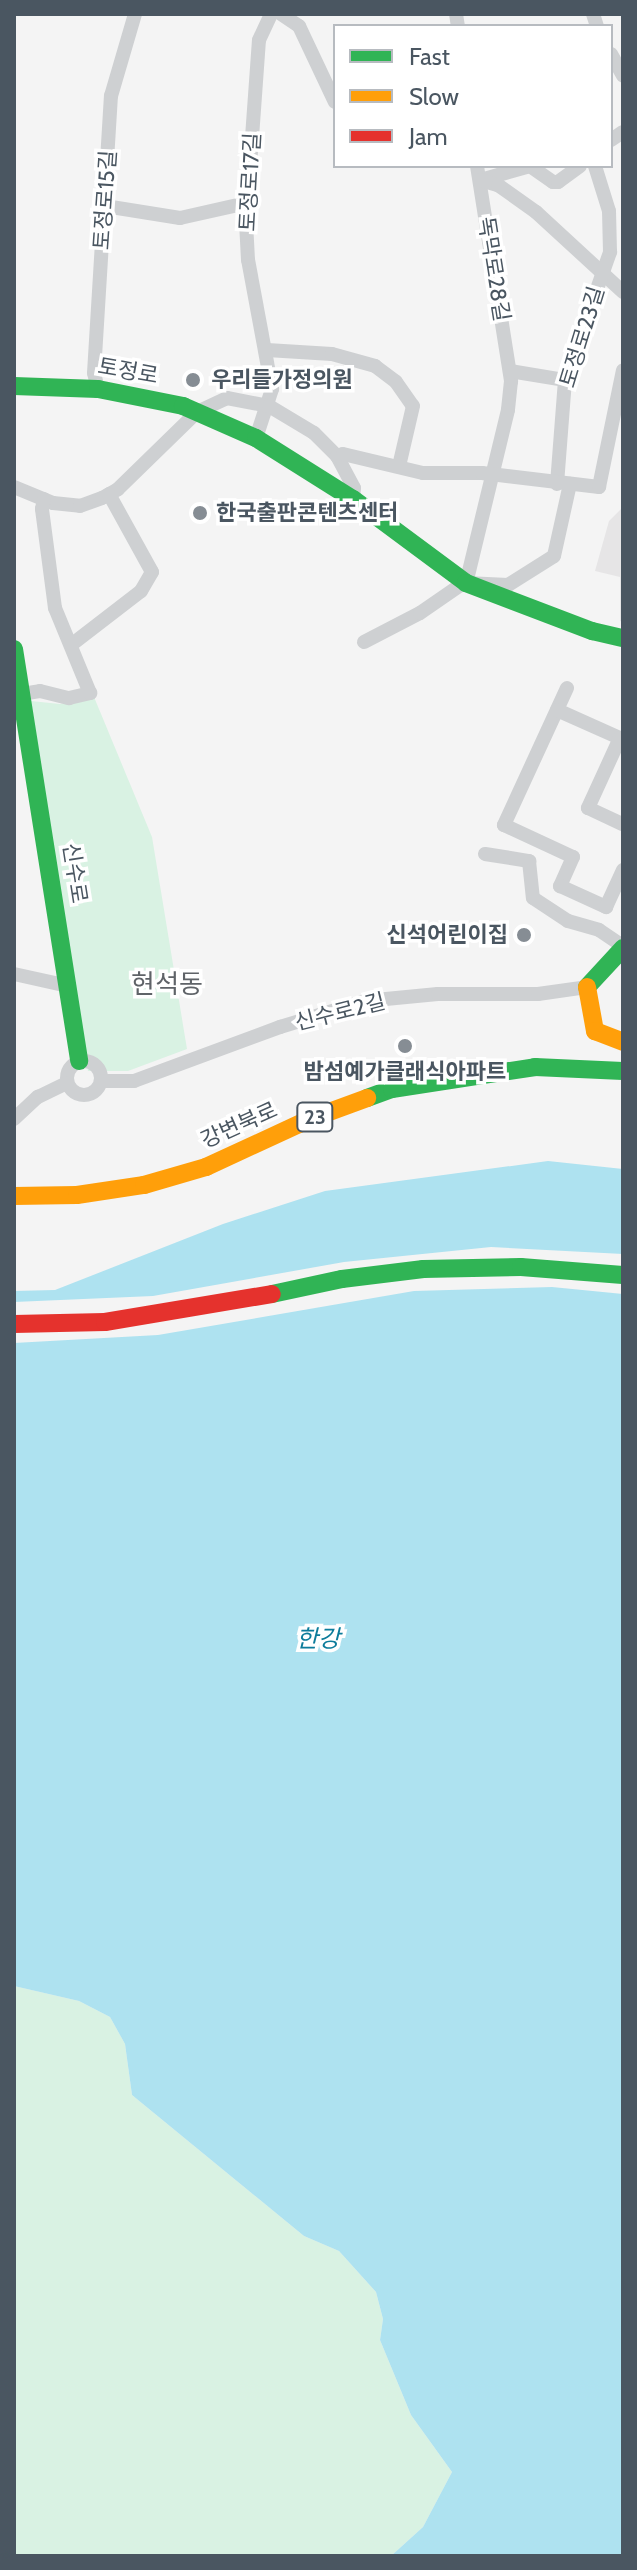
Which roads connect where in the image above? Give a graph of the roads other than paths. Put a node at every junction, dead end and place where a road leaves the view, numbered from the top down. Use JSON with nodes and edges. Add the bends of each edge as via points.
{"nodes":[{"id":1,"x":135,"y":14,"type":"edge"},
{"id":2,"x":271,"y":14,"type":"edge"},
{"id":3,"x":281,"y":14,"type":"edge"},
{"id":4,"x":613,"y":58,"type":"edge"},
{"id":5,"x":623,"y":76,"type":"edge"},
{"id":6,"x":333,"y":98,"type":"edge"},
{"id":7,"x":515,"y":168,"type":"edge"},
{"id":8,"x":533,"y":168,"type":"edge"},
{"id":9,"x":577,"y":168,"type":"edge"},
{"id":10,"x":596,"y":168,"type":"edge"},
{"id":11,"x":479,"y":173,"type":"edge"},
{"id":12,"x":247,"y":203,"type":"junction"},
{"id":13,"x":105,"y":206,"type":"junction"},
{"id":14,"x":602,"y":273,"type":"junction"},
{"id":15,"x":623,"y":292,"type":"edge"},
{"id":16,"x":267,"y":350,"type":"junction"},
{"id":17,"x":623,"y":370,"type":"edge"},
{"id":18,"x":510,"y":371,"type":"junction"},
{"id":19,"x":565,"y":380,"type":"junction"},
{"id":20,"x":14,"y":386,"type":"edge"},
{"id":21,"x":98,"y":389,"type":"junction"},
{"id":22,"x":269,"y":406,"type":"junction"},
{"id":23,"x":197,"y":412,"type":"junction"},
{"id":24,"x":256,"y":438,"type":"junction"},
{"id":25,"x":337,"y":456,"type":"junction"},
{"id":26,"x":399,"y":466,"type":"junction"},
{"id":27,"x":493,"y":476,"type":"junction"},
{"id":28,"x":564,"y":484,"type":"junction"},
{"id":29,"x":14,"y":487,"type":"edge"},
{"id":30,"x":109,"y":494,"type":"junction"},
{"id":31,"x":44,"y":499,"type":"junction"},
{"id":32,"x":353,"y":499,"type":"junction"},
{"id":33,"x":465,"y":582,"type":"junction"},
{"id":34,"x":623,"y":638,"type":"edge"},
{"id":35,"x":364,"y":642,"type":"dead end"},
{"id":36,"x":71,"y":645,"type":"junction"},
{"id":37,"x":14,"y":649,"type":"edge"},
{"id":38,"x":567,"y":688,"type":"dead end"},
{"id":39,"x":17,"y":694,"type":"edge"},
{"id":40,"x":557,"y":710,"type":"junction"},
{"id":41,"x":623,"y":824,"type":"edge"},
{"id":42,"x":485,"y":854,"type":"dead end"},
{"id":43,"x":623,"y":870,"type":"edge"},
{"id":44,"x":623,"y":947,"type":"edge"},
{"id":45,"x":14,"y":974,"type":"edge"},
{"id":46,"x":68,"y":986,"type":"junction"},
{"id":47,"x":587,"y":987,"type":"junction"},
{"id":48,"x":623,"y":1042,"type":"edge"},
{"id":49,"x":79,"y":1061,"type":"junction"},
{"id":50,"x":623,"y":1071,"type":"edge"},
{"id":51,"x":101,"y":1081,"type":"junction"},
{"id":52,"x":67,"y":1083,"type":"junction"},
{"id":53,"x":14,"y":1119,"type":"edge"},
{"id":54,"x":14,"y":1196,"type":"edge"},
{"id":55,"x":623,"y":1275,"type":"edge"},
{"id":56,"x":14,"y":1324,"type":"edge"}],
"edges":[{"from":1,"to":13,"type":"street","name":"토정로15길","via":[[111,96]]},
{"from":2,"to":12,"type":"street","name":"토정로17길","via":[[259,40]]},
{"from":3,"to":6,"type":"street","via":[[299,26]]},
{"from":4,"to":5,"type":"street"},
{"from":7,"to":11,"type":"street"},
{"from":8,"to":9,"type":"street","via":[[558,182]]},
{"from":10,"to":14,"type":"street","name":"토정로23길","via":[[609,211],[610,252]]},
{"from":11,"to":14,"type":"street","via":[[536,212]]},
{"from":11,"to":18,"type":"street","name":"독막로28길"},
{"from":12,"to":13,"type":"street","via":[[180,218]]},
{"from":12,"to":16,"type":"street","name":"토정로17길","via":[[248,260]]},
{"from":13,"to":21,"type":"street","name":"토정로15길","via":[[94,373]]},
{"from":14,"to":15,"type":"street"},
{"from":14,"to":19,"type":"street","name":"토정로23길"},
{"from":16,"to":22,"type":"street","name":"토정로17길"},
{"from":16,"to":26,"type":"street","via":[[332,354],[375,366],[396,382],[413,406]]},
{"from":17,"to":28,"type":"street","via":[[599,487]]},
{"from":18,"to":19,"type":"street"},
{"from":18,"to":27,"type":"street","name":"독막로28길","via":[[508,410]]},
{"from":19,"to":28,"type":"street","name":"토정로23길"},
{"from":20,"to":21,"type":"main road","name":"토정로"},
{"from":21,"to":23,"type":"main road","name":"토정로"},
{"from":22,"to":23,"type":"street","via":[[227,398]]},
{"from":22,"to":24,"type":"street","name":"토정로17길"},
{"from":22,"to":25,"type":"street","via":[[314,433]]},
{"from":23,"to":24,"type":"main road","name":"토정로"},
{"from":23,"to":30,"type":"street"},
{"from":24,"to":32,"type":"main road","name":"토정로"},
{"from":25,"to":26,"type":"street"},
{"from":25,"to":32,"type":"street","via":[[354,488]]},
{"from":26,"to":27,"type":"street","via":[[423,473]]},
{"from":27,"to":28,"type":"street"},
{"from":27,"to":33,"type":"street","name":"독막로28길"},
{"from":28,"to":33,"type":"street","name":"토정로23길","via":[[554,556],[508,585]]},
{"from":29,"to":31,"type":"street"},
{"from":30,"to":31,"type":"street","via":[[80,506]]},
{"from":30,"to":36,"type":"street","via":[[152,572],[141,591]]},
{"from":31,"to":36,"type":"street","via":[[55,608]]},
{"from":32,"to":33,"type":"main road","name":"토정로"},
{"from":33,"to":34,"type":"main road","name":"토정로"},
{"from":33,"to":35,"type":"street"},
{"from":36,"to":39,"type":"street","via":[[90,693],[69,698],[40,691]]},
{"from":37,"to":39,"type":"main road","name":"신수로"},
{"from":38,"to":40,"type":"street"},
{"from":39,"to":46,"type":"main road","name":"신수로"},
{"from":40,"to":41,"type":"street","via":[[620,738],[588,808]]},
{"from":40,"to":43,"type":"street","via":[[504,825],[573,857],[560,886],[606,907]]},
{"from":42,"to":44,"type":"street","via":[[529,861],[533,898]]},
{"from":44,"to":47,"type":"main road"},
{"from":45,"to":46,"type":"street"},
{"from":46,"to":49,"type":"main road","name":"신수로"},
{"from":47,"to":48,"type":"main road","via":[[595,1031]]},
{"from":47,"to":51,"type":"street","name":"신수로2길","via":[[365,1001],[134,1081]]},
{"from":49,"to":51,"type":"street","via":[[97,1067]]},
{"from":49,"to":52,"type":"street","via":[[70,1067]]},
{"from":50,"to":54,"type":"main road","name":"강변북로","number":"23","via":[[535,1067],[392,1089],[310,1119],[206,1167],[144,1185],[77,1195]]},
{"from":51,"to":52,"type":"street","via":[[85,1095]]},
{"from":52,"to":53,"type":"street","via":[[38,1097]]},
{"from":55,"to":56,"type":"main road","via":[[521,1267],[423,1269],[105,1322]]}]}
